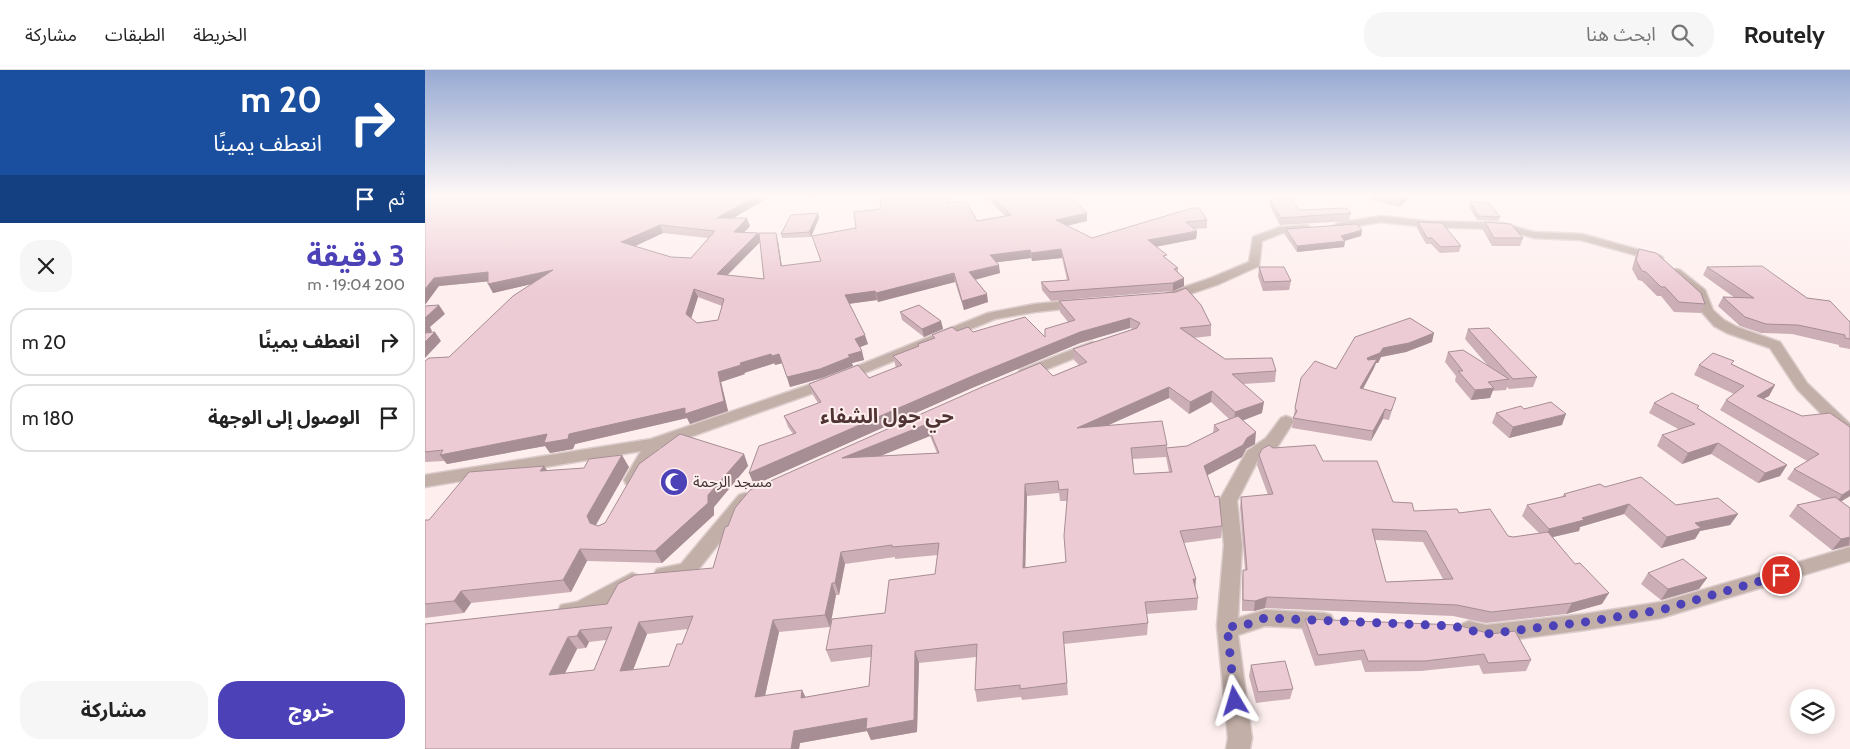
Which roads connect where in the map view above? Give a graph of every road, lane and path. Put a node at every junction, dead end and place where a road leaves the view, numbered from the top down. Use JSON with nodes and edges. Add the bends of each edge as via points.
{"nodes":[{"id":1,"x":1314,"y":228,"type":"edge"},
{"id":2,"x":1508,"y":228,"type":"edge"},
{"id":3,"x":1156,"y":297,"type":"edge"},
{"id":4,"x":1091,"y":303,"type":"edge"},
{"id":5,"x":1104,"y":342,"type":"edge"},
{"id":6,"x":1014,"y":378,"type":"edge"},
{"id":7,"x":1286,"y":421,"type":"dead end"},
{"id":8,"x":1850,"y":433,"type":"edge"},
{"id":9,"x":653,"y":444,"type":"junction"},
{"id":10,"x":425,"y":481,"type":"edge"},
{"id":11,"x":757,"y":492,"type":"edge"},
{"id":12,"x":624,"y":495,"type":"edge"},
{"id":13,"x":1850,"y":554,"type":"edge"},
{"id":14,"x":551,"y":613,"type":"edge"},
{"id":15,"x":1345,"y":622,"type":"edge"},
{"id":16,"x":1227,"y":626,"type":"junction"},
{"id":17,"x":1453,"y":626,"type":"edge"},
{"id":18,"x":1238,"y":749,"type":"edge"}],
"edges":[{"from":1,"to":3,"type":"street","via":[[1280,230],[1257,239],[1255,264],[1175,296]]},
{"from":2,"to":8,"type":"street","via":[[1534,235],[1582,238],[1657,258],[1701,293],[1707,312],[1719,323],[1775,345],[1802,386]]},
{"from":4,"to":9,"type":"street","via":[[992,316],[828,383]]},
{"from":5,"to":6,"type":"street"},
{"from":7,"to":16,"type":"street","via":[[1272,442],[1253,455],[1228,501],[1233,545]]},
{"from":9,"to":10,"type":"street"},
{"from":9,"to":12,"type":"street"},
{"from":11,"to":14,"type":"street","via":[[748,496],[687,570],[638,578],[580,610]]},
{"from":13,"to":17,"type":"street","via":[[1661,610],[1486,634]]},
{"from":15,"to":16,"type":"street","via":[[1265,618],[1240,627]]},
{"from":16,"to":18,"type":"street"}]}
